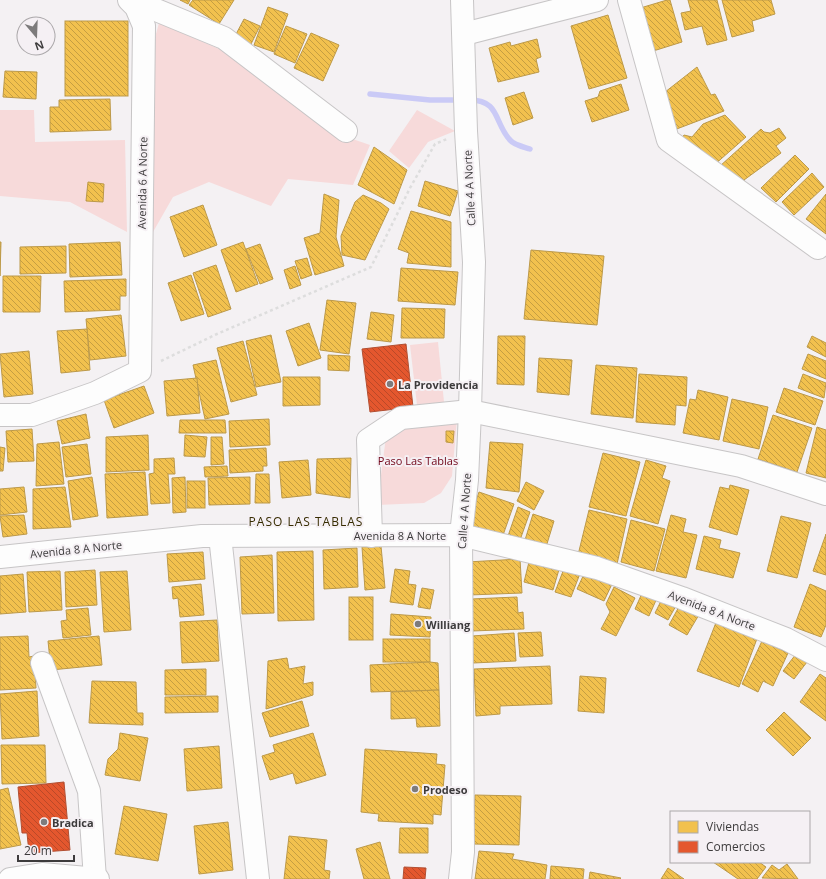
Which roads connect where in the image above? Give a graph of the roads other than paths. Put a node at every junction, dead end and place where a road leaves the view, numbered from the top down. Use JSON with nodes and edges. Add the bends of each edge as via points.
{"nodes":[{"id":1,"x":130,"y":0,"type":"edge"},
{"id":2,"x":462,"y":0,"type":"edge"},
{"id":3,"x":597,"y":0,"type":"edge"},
{"id":4,"x":629,"y":0,"type":"edge"},
{"id":5,"x":464,"y":34,"type":"junction"},
{"id":6,"x":346,"y":131,"type":"dead end"},
{"id":7,"x":818,"y":248,"type":"dead end"},
{"id":8,"x":470,"y":412,"type":"junction"},
{"id":9,"x":0,"y":415,"type":"edge"},
{"id":10,"x":826,"y":494,"type":"edge"},
{"id":11,"x":461,"y":535,"type":"junction"},
{"id":12,"x":220,"y":536,"type":"junction"},
{"id":13,"x":371,"y":536,"type":"junction"},
{"id":14,"x":0,"y":557,"type":"edge"},
{"id":15,"x":826,"y":660,"type":"edge"},
{"id":16,"x":42,"y":663,"type":"dead end"},
{"id":17,"x":10,"y":879,"type":"edge"},
{"id":18,"x":96,"y":879,"type":"edge"},
{"id":19,"x":258,"y":879,"type":"edge"},
{"id":20,"x":460,"y":879,"type":"edge"}],
"edges":[{"from":1,"to":6,"type":"street","name":"Avenida 6 A Norte","via":[[224,38]]},
{"from":1,"to":9,"type":"street","name":"Avenida 6 A Norte","via":[[144,26],[140,371],[95,393],[32,415]]},
{"from":2,"to":5,"type":"street","name":"Calle 4 A Norte"},
{"from":3,"to":5,"type":"street"},
{"from":4,"to":7,"type":"street","via":[[668,140]]},
{"from":5,"to":8,"type":"street","name":"Calle 4 A Norte","via":[[474,262]]},
{"from":8,"to":10,"type":"street","via":[[741,466]]},
{"from":8,"to":11,"type":"street","name":"Calle 4 A Norte"},
{"from":8,"to":13,"type":"street","via":[[401,418],[368,440]]},
{"from":11,"to":13,"type":"street","name":"Avenida 8 A Norte"},
{"from":11,"to":15,"type":"street","name":"Avenida 8 A Norte","via":[[597,568],[786,639]]},
{"from":11,"to":20,"type":"street","name":"Calle 4 A Norte","via":[[463,852]]},
{"from":12,"to":13,"type":"street","name":"Avenida 8 A Norte"},
{"from":12,"to":14,"type":"street","name":"Avenida 8 A Norte"},
{"from":12,"to":19,"type":"street"},
{"from":16,"to":18,"type":"street","via":[[89,791]]},
{"from":17,"to":18,"type":"street","via":[[42,874]]}]}
